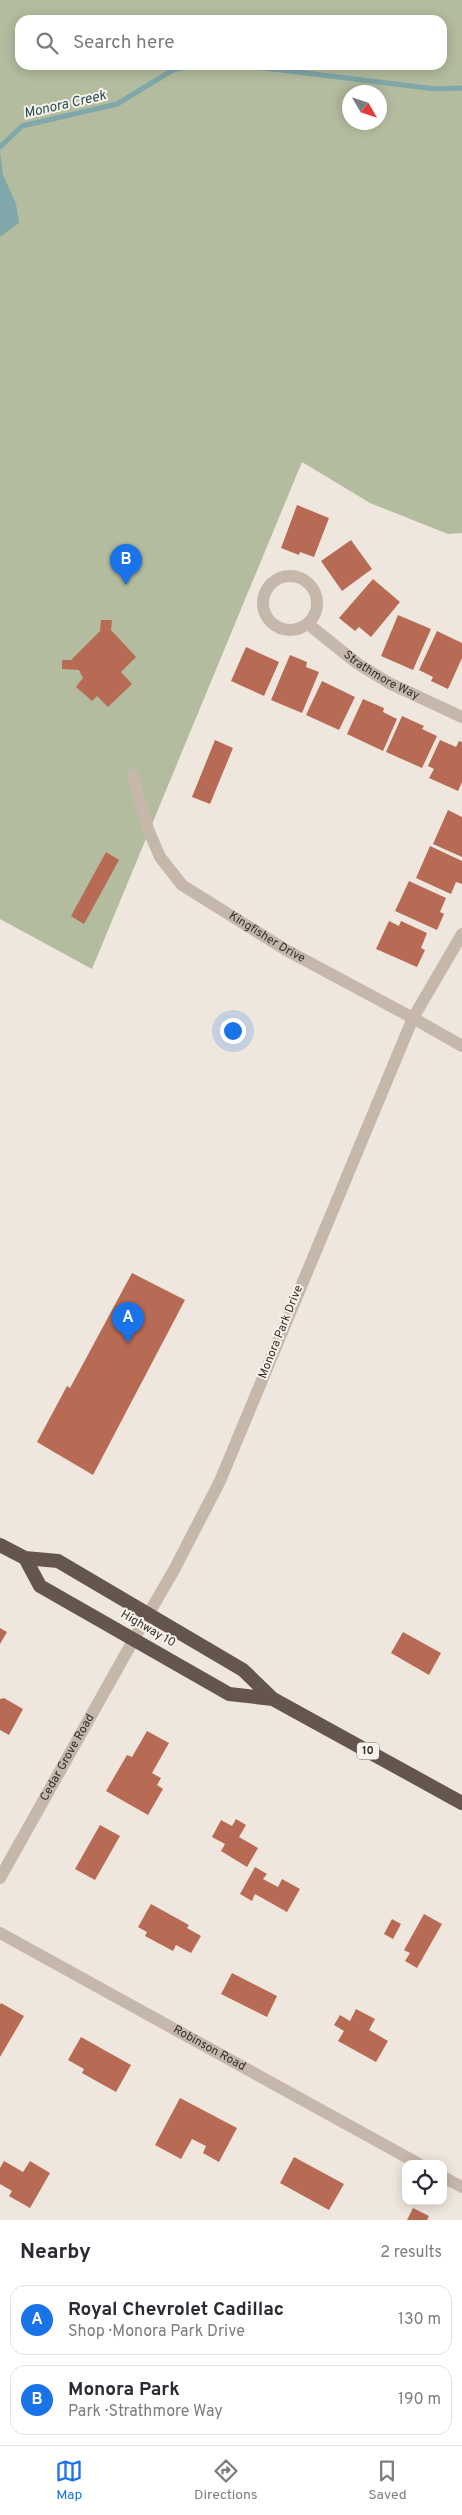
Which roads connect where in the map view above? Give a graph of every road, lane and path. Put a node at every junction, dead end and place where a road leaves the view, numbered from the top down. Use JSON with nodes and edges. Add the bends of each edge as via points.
{"nodes":[{"id":1,"x":308,"y":624,"type":"junction"},
{"id":2,"x":462,"y":717,"type":"edge"},
{"id":3,"x":133,"y":775,"type":"dead end"},
{"id":4,"x":462,"y":934,"type":"edge"},
{"id":5,"x":413,"y":1018,"type":"junction"},
{"id":6,"x":462,"y":1046,"type":"edge"},
{"id":7,"x":0,"y":1545,"type":"edge"},
{"id":8,"x":25,"y":1558,"type":"junction"},
{"id":9,"x":148,"y":1615,"type":"junction"},
{"id":10,"x":134,"y":1639,"type":"junction"},
{"id":11,"x":273,"y":1699,"type":"junction"},
{"id":12,"x":462,"y":1803,"type":"edge"},
{"id":13,"x":0,"y":1878,"type":"edge"},
{"id":14,"x":0,"y":1933,"type":"edge"},
{"id":15,"x":412,"y":2160,"type":"edge"},
{"id":16,"x":447,"y":2179,"type":"edge"},
{"id":17,"x":462,"y":2187,"type":"edge"}],
"edges":[{"from":1,"to":1,"type":"street","via":[[317,602],[310,585],[290,576],[273,582],[263,603],[269,620],[289,630]]},
{"from":1,"to":2,"type":"street","name":"Strathmore Way","via":[[358,664],[389,683]]},
{"from":3,"to":5,"type":"street","name":"Kingfisher Drive","via":[[157,850],[170,873],[182,885],[286,950]]},
{"from":4,"to":5,"type":"street","name":"Monora Park Drive"},
{"from":5,"to":6,"type":"street","name":"Kingfisher Drive"},
{"from":5,"to":9,"type":"street","name":"Monora Park Drive","via":[[220,1481]]},
{"from":7,"to":8,"type":"highway","name":"Highway 10","number":"10"},
{"from":8,"to":9,"type":"highway","name":"Highway 10","number":"10","via":[[58,1562]]},
{"from":8,"to":10,"type":"highway","name":"Highway 10","number":"10","via":[[40,1586]]},
{"from":9,"to":10,"type":"street","name":"Monora Park Drive"},
{"from":9,"to":11,"type":"highway","name":"Highway 10","number":"10","via":[[243,1670]]},
{"from":10,"to":11,"type":"highway","name":"Highway 10","number":"10","via":[[229,1694]]},
{"from":10,"to":13,"type":"street","name":"Cedar Grove Road"},
{"from":11,"to":12,"type":"highway","name":"Highway 10","number":"10"},
{"from":14,"to":15,"type":"street","name":"Robinson Road"},
{"from":16,"to":17,"type":"street"}]}
